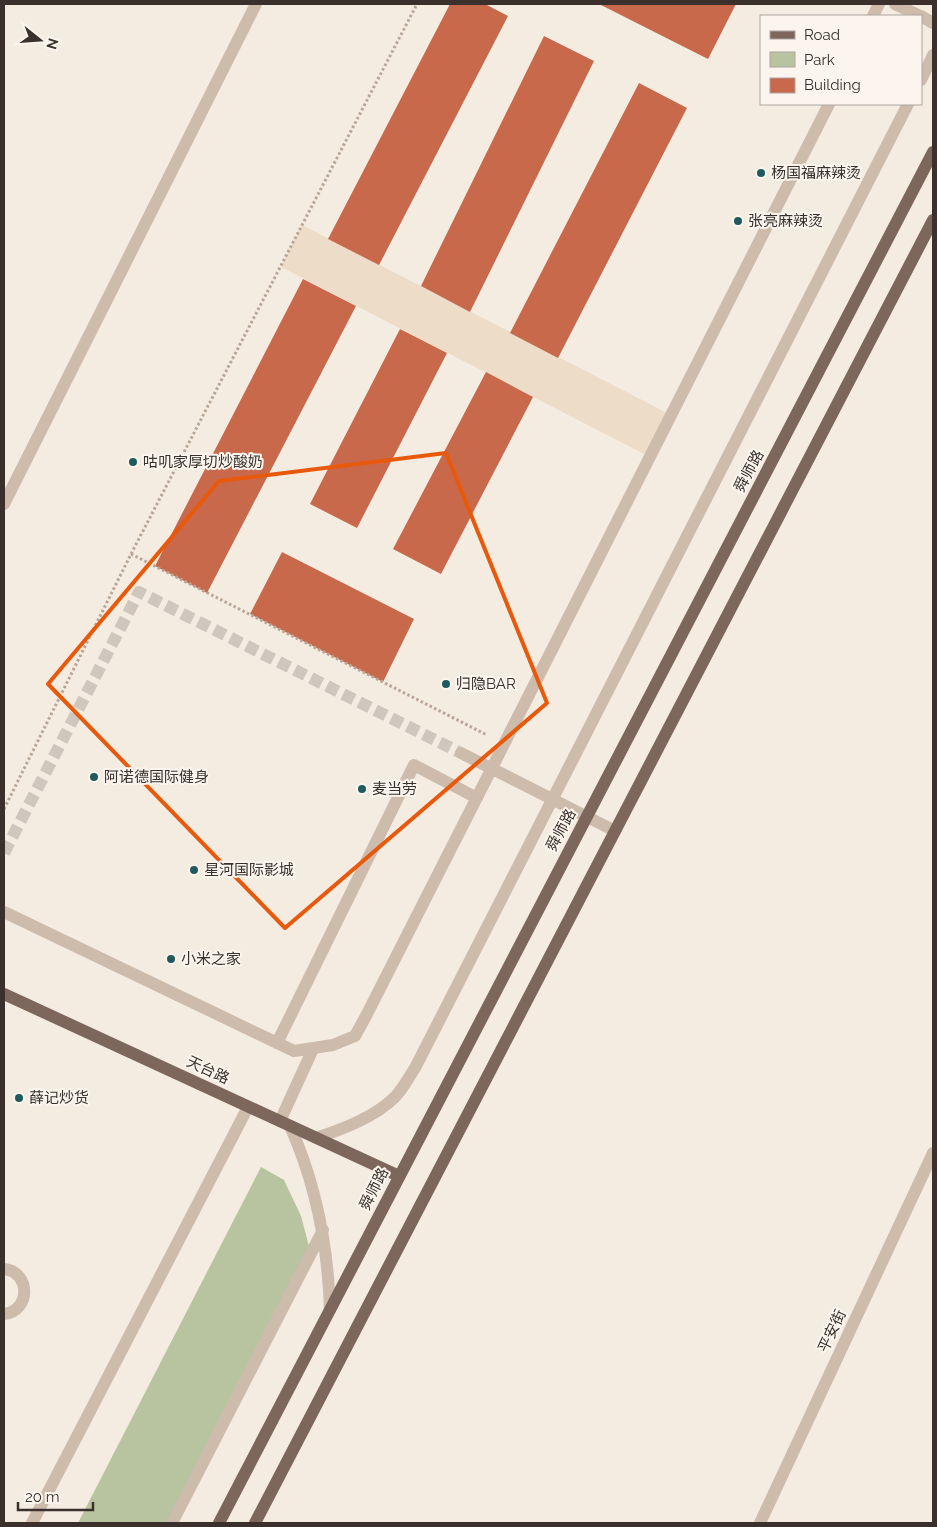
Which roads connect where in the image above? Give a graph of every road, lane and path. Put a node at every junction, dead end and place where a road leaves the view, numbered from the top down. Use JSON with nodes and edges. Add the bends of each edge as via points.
{"nodes":[{"id":1,"x":256,"y":4,"type":"edge"},
{"id":2,"x":417,"y":4,"type":"edge"},
{"id":3,"x":895,"y":4,"type":"edge"},
{"id":4,"x":919,"y":15,"type":"edge"},
{"id":5,"x":922,"y":17,"type":"edge"},
{"id":6,"x":933,"y":23,"type":"edge"},
{"id":7,"x":933,"y":55,"type":"edge"},
{"id":8,"x":922,"y":78,"type":"edge"},
{"id":9,"x":828,"y":105,"type":"edge"},
{"id":10,"x":907,"y":105,"type":"edge"},
{"id":11,"x":933,"y":152,"type":"edge"},
{"id":12,"x":933,"y":220,"type":"edge"},
{"id":13,"x":4,"y":504,"type":"edge"},
{"id":14,"x":131,"y":554,"type":"junction"},
{"id":15,"x":504,"y":744,"type":"junction"},
{"id":16,"x":461,"y":754,"type":"tunnel mouth"},
{"id":17,"x":492,"y":768,"type":"junction"},
{"id":18,"x":476,"y":798,"type":"junction"},
{"id":19,"x":552,"y":799,"type":"junction"},
{"id":20,"x":4,"y":809,"type":"edge"},
{"id":21,"x":587,"y":816,"type":"junction"},
{"id":22,"x":615,"y":831,"type":"junction"},
{"id":23,"x":4,"y":912,"type":"edge"},
{"id":24,"x":4,"y":994,"type":"edge"},
{"id":25,"x":277,"y":1043,"type":"junction"},
{"id":26,"x":313,"y":1049,"type":"junction"},
{"id":27,"x":248,"y":1107,"type":"junction"},
{"id":28,"x":285,"y":1124,"type":"junction"},
{"id":29,"x":316,"y":1138,"type":"junction"},
{"id":30,"x":933,"y":1153,"type":"edge"},
{"id":31,"x":399,"y":1176,"type":"junction"},
{"id":32,"x":323,"y":1230,"type":"junction"},
{"id":33,"x":4,"y":1269,"type":"edge"},
{"id":34,"x":330,"y":1310,"type":"junction"},
{"id":35,"x":4,"y":1314,"type":"edge"},
{"id":36,"x":32,"y":1523,"type":"edge"},
{"id":37,"x":172,"y":1523,"type":"edge"},
{"id":38,"x":219,"y":1523,"type":"edge"},
{"id":39,"x":255,"y":1523,"type":"edge"},
{"id":40,"x":760,"y":1523,"type":"edge"}],
"edges":[{"from":1,"to":13,"type":"street"},
{"from":2,"to":14,"type":"path"},
{"from":3,"to":4,"type":"street"},
{"from":5,"to":6,"type":"street"},
{"from":7,"to":8,"type":"street"},
{"from":9,"to":15,"type":"street"},
{"from":10,"to":19,"type":"street"},
{"from":11,"to":21,"type":"main road","name":"舜师路"},
{"from":12,"to":22,"type":"main road"},
{"from":14,"to":15,"type":"path"},
{"from":14,"to":20,"type":"path"},
{"from":15,"to":17,"type":"street"},
{"from":16,"to":17,"type":"street"},
{"from":17,"to":18,"type":"street"},
{"from":17,"to":19,"type":"street"},
{"from":18,"to":25,"type":"street","via":[[414,765]]},
{"from":18,"to":26,"type":"street","via":[[354,1036],[333,1046]]},
{"from":19,"to":21,"type":"street"},
{"from":19,"to":29,"type":"street","via":[[410,1075],[395,1097],[369,1116]]},
{"from":21,"to":22,"type":"street"},
{"from":21,"to":31,"type":"main road","name":"舜师路"},
{"from":22,"to":39,"type":"main road"},
{"from":23,"to":25,"type":"street"},
{"from":24,"to":27,"type":"main road","name":"天台路"},
{"from":25,"to":26,"type":"street","via":[[294,1051]]},
{"from":26,"to":28,"type":"street"},
{"from":27,"to":28,"type":"main road","name":"天台路"},
{"from":27,"to":36,"type":"street"},
{"from":28,"to":29,"type":"main road","name":"天台路"},
{"from":28,"to":32,"type":"street","via":[[302,1152]]},
{"from":29,"to":31,"type":"main road","name":"天台路"},
{"from":30,"to":40,"type":"street","name":"平安街"},
{"from":31,"to":34,"type":"main road","name":"舜师路"},
{"from":32,"to":34,"type":"street"},
{"from":32,"to":37,"type":"street"},
{"from":33,"to":35,"type":"street","via":[[20,1277],[25,1290],[21,1304]]},
{"from":34,"to":38,"type":"main road","name":"舜师路"}]}
